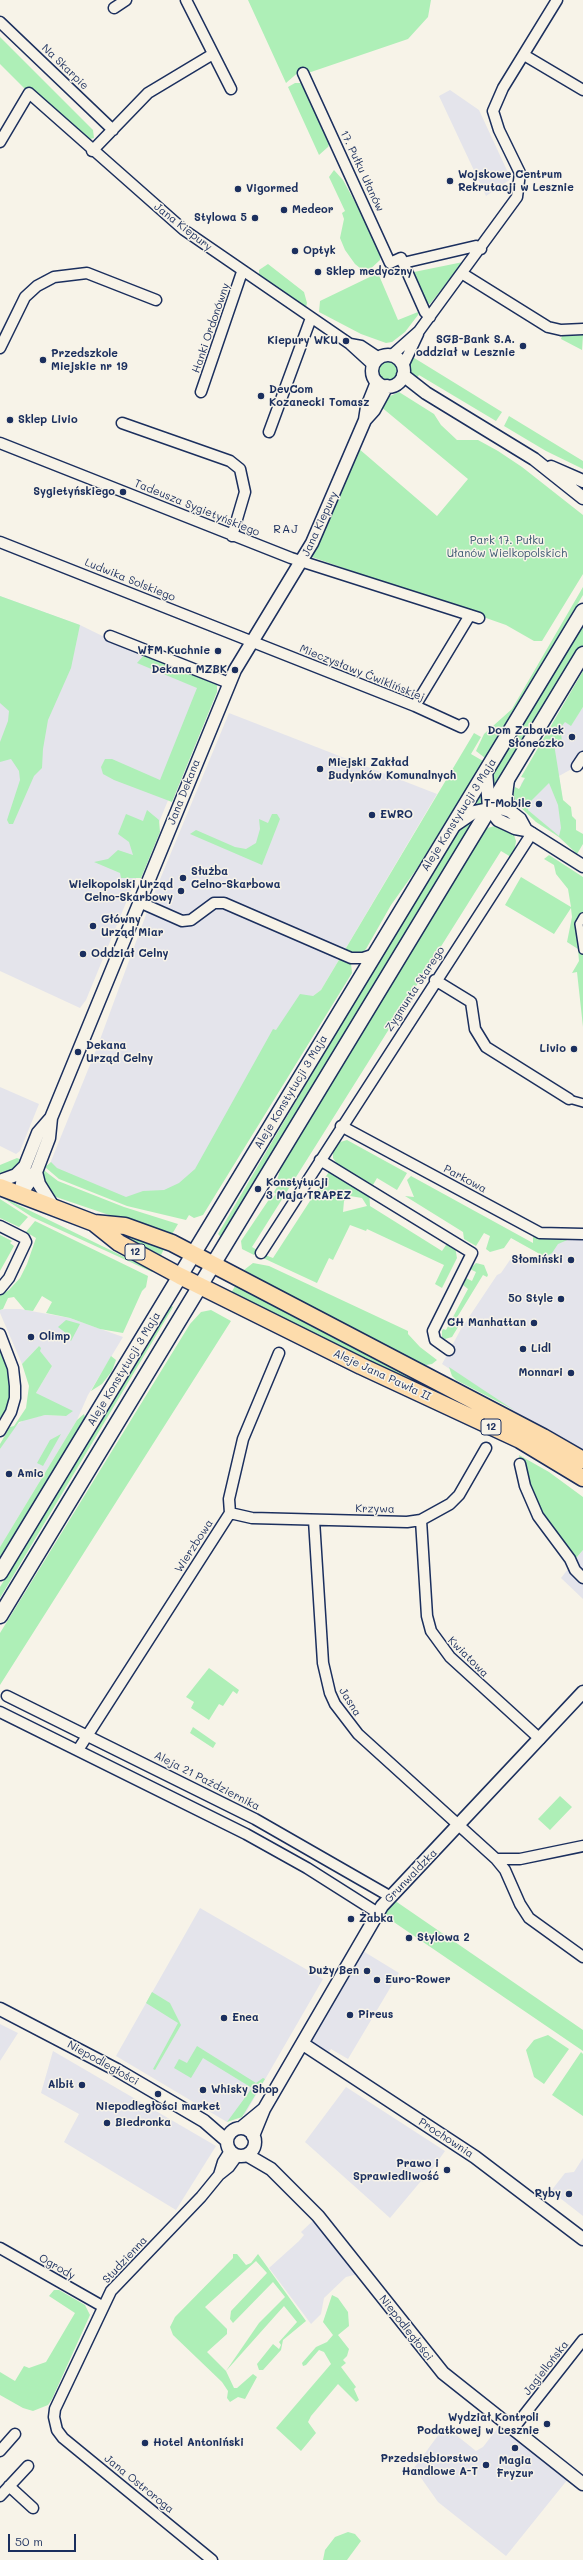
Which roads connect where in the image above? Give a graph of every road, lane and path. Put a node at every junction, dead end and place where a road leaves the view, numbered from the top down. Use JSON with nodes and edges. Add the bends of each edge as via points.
{"nodes":[{"id":1,"x":126,"y":0,"type":"edge"},
{"id":2,"x":186,"y":0,"type":"edge"},
{"id":3,"x":557,"y":0,"type":"edge"},
{"id":4,"x":114,"y":8,"type":"dead end"},
{"id":5,"x":0,"y":22,"type":"edge"},
{"id":6,"x":214,"y":54,"type":"junction"},
{"id":7,"x":524,"y":55,"type":"junction"},
{"id":8,"x":303,"y":73,"type":"dead end"},
{"id":9,"x":231,"y":89,"type":"dead end"},
{"id":10,"x":583,"y":90,"type":"edge"},
{"id":11,"x":113,"y":130,"type":"junction"},
{"id":12,"x":0,"y":142,"type":"edge"},
{"id":13,"x":92,"y":151,"type":"junction"},
{"id":14,"x":481,"y":249,"type":"junction"},
{"id":15,"x":402,"y":260,"type":"junction"},
{"id":16,"x":242,"y":272,"type":"junction"},
{"id":17,"x":463,"y":274,"type":"junction"},
{"id":18,"x":156,"y":300,"type":"dead end"},
{"id":19,"x":430,"y":316,"type":"junction"},
{"id":20,"x":311,"y":318,"type":"junction"},
{"id":21,"x":583,"y":329,"type":"edge"},
{"id":22,"x":419,"y":331,"type":"junction"},
{"id":23,"x":0,"y":348,"type":"edge"},
{"id":24,"x":392,"y":355,"type":"junction"},
{"id":25,"x":376,"y":361,"type":"junction"},
{"id":26,"x":393,"y":378,"type":"junction"},
{"id":27,"x":201,"y":392,"type":"dead end"},
{"id":28,"x":122,"y":422,"type":"dead end"},
{"id":29,"x":269,"y":432,"type":"dead end"},
{"id":30,"x":0,"y":442,"type":"edge"},
{"id":31,"x":534,"y":459,"type":"junction"},
{"id":32,"x":583,"y":481,"type":"edge"},
{"id":33,"x":583,"y":498,"type":"edge"},
{"id":34,"x":232,"y":536,"type":"junction"},
{"id":35,"x":0,"y":542,"type":"edge"},
{"id":36,"x":302,"y":562,"type":"junction"},
{"id":37,"x":583,"y":611,"type":"edge"},
{"id":38,"x":110,"y":636,"type":"dead end"},
{"id":39,"x":251,"y":641,"type":"junction"},
{"id":40,"x":583,"y":654,"type":"edge"},
{"id":41,"x":229,"y":683,"type":"junction"},
{"id":42,"x":415,"y":706,"type":"junction"},
{"id":43,"x":463,"y":724,"type":"dead end"},
{"id":44,"x":583,"y":757,"type":"edge"},
{"id":45,"x":577,"y":766,"type":"dead end"},
{"id":46,"x":486,"y":771,"type":"junction"},
{"id":47,"x":509,"y":776,"type":"junction"},
{"id":48,"x":489,"y":808,"type":"junction"},
{"id":49,"x":510,"y":811,"type":"junction"},
{"id":50,"x":498,"y":820,"type":"junction"},
{"id":51,"x":451,"y":828,"type":"junction"},
{"id":52,"x":529,"y":831,"type":"junction"},
{"id":53,"x":473,"y":835,"type":"junction"},
{"id":54,"x":583,"y":866,"type":"edge"},
{"id":55,"x":138,"y":902,"type":"junction"},
{"id":56,"x":583,"y":917,"type":"edge"},
{"id":57,"x":583,"y":950,"type":"edge"},
{"id":58,"x":375,"y":954,"type":"junction"},
{"id":59,"x":351,"y":958,"type":"junction"},
{"id":60,"x":360,"y":979,"type":"junction"},
{"id":61,"x":435,"y":980,"type":"junction"},
{"id":62,"x":569,"y":1099,"type":"joint"},
{"id":63,"x":583,"y":1103,"type":"edge"},
{"id":64,"x":341,"y":1126,"type":"junction"},
{"id":65,"x":320,"y":1160,"type":"junction"},
{"id":66,"x":30,"y":1169,"type":"junction"},
{"id":67,"x":0,"y":1181,"type":"edge"},
{"id":68,"x":0,"y":1187,"type":"edge"},
{"id":69,"x":20,"y":1195,"type":"junction"},
{"id":70,"x":54,"y":1208,"type":"junction"},
{"id":71,"x":94,"y":1223,"type":"junction"},
{"id":72,"x":0,"y":1226,"type":"edge"},
{"id":73,"x":583,"y":1234,"type":"edge"},
{"id":74,"x":261,"y":1253,"type":"dead end"},
{"id":75,"x":193,"y":1254,"type":"junction"},
{"id":76,"x":212,"y":1264,"type":"junction"},
{"id":77,"x":180,"y":1276,"type":"junction"},
{"id":78,"x":199,"y":1286,"type":"junction"},
{"id":79,"x":0,"y":1289,"type":"edge"},
{"id":80,"x":0,"y":1334,"type":"edge"},
{"id":81,"x":449,"y":1350,"type":"dead end"},
{"id":82,"x":279,"y":1353,"type":"dead end"},
{"id":83,"x":0,"y":1431,"type":"edge"},
{"id":84,"x":486,"y":1448,"type":"dead end"},
{"id":85,"x":583,"y":1460,"type":"edge"},
{"id":86,"x":520,"y":1464,"type":"dead end"},
{"id":87,"x":583,"y":1478,"type":"edge"},
{"id":88,"x":230,"y":1513,"type":"junction"},
{"id":89,"x":314,"y":1520,"type":"junction"},
{"id":90,"x":421,"y":1520,"type":"junction"},
{"id":91,"x":0,"y":1573,"type":"edge"},
{"id":92,"x":583,"y":1578,"type":"edge"},
{"id":93,"x":0,"y":1616,"type":"edge"},
{"id":94,"x":583,"y":1692,"type":"edge"},
{"id":95,"x":7,"y":1696,"type":"dead end"},
{"id":96,"x":0,"y":1712,"type":"edge"},
{"id":97,"x":87,"y":1735,"type":"junction"},
{"id":98,"x":540,"y":1739,"type":"junction"},
{"id":99,"x":78,"y":1750,"type":"junction"},
{"id":100,"x":459,"y":1826,"type":"junction"},
{"id":101,"x":583,"y":1846,"type":"edge"},
{"id":102,"x":496,"y":1859,"type":"junction"},
{"id":103,"x":520,"y":1859,"type":"junction"},
{"id":104,"x":511,"y":1880,"type":"junction"},
{"id":105,"x":391,"y":1897,"type":"junction"},
{"id":106,"x":378,"y":1913,"type":"junction"},
{"id":107,"x":583,"y":1957,"type":"edge"},
{"id":108,"x":0,"y":2009,"type":"edge"},
{"id":109,"x":303,"y":2044,"type":"junction"},
{"id":110,"x":240,"y":2143,"type":"junction"},
{"id":111,"x":583,"y":2239,"type":"edge"},
{"id":112,"x":0,"y":2248,"type":"edge"},
{"id":113,"x":102,"y":2306,"type":"junction"},
{"id":114,"x":583,"y":2340,"type":"edge"},
{"id":115,"x":54,"y":2424,"type":"joint"},
{"id":116,"x":513,"y":2429,"type":"junction"},
{"id":117,"x":15,"y":2434,"type":"dead end"},
{"id":118,"x":0,"y":2451,"type":"edge"},
{"id":119,"x":28,"y":2466,"type":"dead end"},
{"id":120,"x":583,"y":2484,"type":"edge"},
{"id":121,"x":9,"y":2486,"type":"junction"},
{"id":122,"x":0,"y":2496,"type":"edge"},
{"id":123,"x":33,"y":2508,"type":"dead end"},
{"id":124,"x":212,"y":2560,"type":"edge"}],
"edges":[{"from":1,"to":4,"type":"street"},
{"from":2,"to":6,"type":"street"},
{"from":3,"to":7,"type":"street"},
{"from":5,"to":11,"type":"street","name":"Na Skarpie"},
{"from":6,"to":9,"type":"street"},
{"from":6,"to":11,"type":"street","via":[[148,93]]},
{"from":7,"to":10,"type":"street"},
{"from":7,"to":14,"type":"street","via":[[503,88],[493,111],[499,130],[520,173],[521,184],[517,197]]},
{"from":8,"to":15,"type":"street","name":"17. Pułku Ułanów","via":[[390,262]]},
{"from":11,"to":13,"type":"street"},
{"from":12,"to":13,"type":"street","name":"Jana Kiepury","via":[[29,93]]},
{"from":13,"to":16,"type":"street","name":"Jana Kiepury","via":[[184,230]]},
{"from":14,"to":15,"type":"street","via":[[476,246]]},
{"from":14,"to":17,"type":"street"},
{"from":15,"to":19,"type":"street","via":[[425,312]]},
{"from":16,"to":20,"type":"street","name":"Jana Kiepury"},
{"from":16,"to":27,"type":"street","name":"Hanki Ordonówny"},
{"from":17,"to":19,"type":"street"},
{"from":17,"to":21,"type":"street","via":[[548,327],[561,330]]},
{"from":18,"to":23,"type":"street","via":[[87,274],[54,277],[25,297]]},
{"from":19,"to":22,"type":"street"},
{"from":20,"to":25,"type":"street","name":"Jana Kiepury"},
{"from":20,"to":29,"type":"street"},
{"from":22,"to":24,"type":"street"},
{"from":22,"to":26,"type":"street"},
{"from":24,"to":25,"type":"street"},
{"from":24,"to":26,"type":"street","via":[[399,360]]},
{"from":25,"to":26,"type":"street","via":[[372,372]]},
{"from":26,"to":31,"type":"street","via":[[426,393]]},
{"from":26,"to":36,"type":"street","name":"Jana Kiepury","via":[[366,407],[365,420]]},
{"from":28,"to":34,"type":"street","via":[[230,461],[240,469],[245,492]]},
{"from":30,"to":34,"type":"street","name":"Tadeusza Sygietyńskiego"},
{"from":31,"to":32,"type":"street"},
{"from":31,"to":33,"type":"street"},
{"from":34,"to":36,"type":"street","name":"Tadeusza Sygietyńskiego"},
{"from":35,"to":39,"type":"street","name":"Ludwika Solskiego"},
{"from":36,"to":39,"type":"street","name":"Jana Dekana"},
{"from":36,"to":42,"type":"street","name":"Tadeusza Sygietyńskiego","via":[[475,616]]},
{"from":37,"to":46,"type":"main road","name":"Aleje Konstytucji 3 Maja"},
{"from":38,"to":41,"type":"street"},
{"from":39,"to":41,"type":"street","name":"Jana Dekana"},
{"from":39,"to":42,"type":"street","name":"Mieczysławy Ćwiklińskiej"},
{"from":40,"to":47,"type":"main road","name":"Aleje Konstytucji 3 Maja"},
{"from":41,"to":55,"type":"street","name":"Jana Dekana"},
{"from":42,"to":43,"type":"street","name":"Mieczysławy Ćwiklińskiej","via":[[461,727]]},
{"from":44,"to":45,"type":"street"},
{"from":46,"to":48,"type":"street"},
{"from":46,"to":51,"type":"main road","name":"Aleje Konstytucji 3 Maja"},
{"from":47,"to":48,"type":"main road","name":"Aleje Konstytucji 3 Maja"},
{"from":47,"to":49,"type":"street","via":[[506,795]]},
{"from":48,"to":49,"type":"street","via":[[498,807]]},
{"from":48,"to":50,"type":"street"},
{"from":48,"to":51,"type":"street","via":[[474,812]]},
{"from":48,"to":53,"type":"main road","name":"Aleje Konstytucji 3 Maja"},
{"from":49,"to":52,"type":"street"},
{"from":50,"to":52,"type":"street"},
{"from":50,"to":53,"type":"street","via":[[489,822]]},
{"from":51,"to":58,"type":"main road","name":"Aleje Konstytucji 3 Maja"},
{"from":52,"to":54,"type":"street"},
{"from":52,"to":61,"type":"street","name":"Zygmunta Starego"},
{"from":53,"to":76,"type":"main road","name":"Aleje Konstytucji 3 Maja"},
{"from":55,"to":59,"type":"street","via":[[187,922],[214,903],[224,903]]},
{"from":55,"to":66,"type":"street","name":"Jana Dekana","via":[[51,1118],[38,1133]]},
{"from":56,"to":57,"type":"street","via":[[579,924]]},
{"from":58,"to":59,"type":"street"},
{"from":58,"to":60,"type":"main road","name":"Aleje Konstytucji 3 Maja"},
{"from":59,"to":60,"type":"street"},
{"from":60,"to":75,"type":"main road","name":"Aleje Konstytucji 3 Maja"},
{"from":61,"to":62,"type":"street","via":[[471,1002],[475,1029],[486,1047]]},
{"from":61,"to":64,"type":"street","name":"Zygmunta Starego"},
{"from":62,"to":63,"type":"street"},
{"from":64,"to":65,"type":"street","name":"Zygmunta Starego"},
{"from":64,"to":73,"type":"street","name":"Parkowa","via":[[540,1233]]},
{"from":65,"to":74,"type":"street","name":"Zygmunta Starego"},
{"from":65,"to":81,"type":"street","via":[[472,1253],[433,1331],[435,1340]]},
{"from":66,"to":67,"type":"street"},
{"from":66,"to":69,"type":"street","name":"Jana Dekana"},
{"from":66,"to":70,"type":"street"},
{"from":68,"to":69,"type":"main road","number":"12"},
{"from":69,"to":70,"type":"main road","number":"12"},
{"from":70,"to":71,"type":"main road","number":"12"},
{"from":71,"to":75,"type":"main road","number":"12","via":[[125,1226],[172,1243]]},
{"from":71,"to":77,"type":"main road","number":"12","via":[[119,1243]]},
{"from":72,"to":79,"type":"street","via":[[24,1238],[26,1242],[9,1278]]},
{"from":75,"to":76,"type":"main road","name":"Aleje Jana Pawła II","number":"12"},
{"from":75,"to":77,"type":"main road","name":"Aleje Konstytucji 3 Maja"},
{"from":76,"to":78,"type":"main road","name":"Aleje Konstytucji 3 Maja"},
{"from":76,"to":85,"type":"main road","name":"Aleje Jana Pawła II","number":"12"},
{"from":77,"to":78,"type":"main road","name":"Aleje Jana Pawła II","number":"12"},
{"from":77,"to":91,"type":"main road","name":"Aleje Konstytucji 3 Maja"},
{"from":78,"to":87,"type":"main road","name":"Aleje Jana Pawła II","number":"12","via":[[361,1366],[520,1440]]},
{"from":78,"to":93,"type":"main road","name":"Aleje Konstytucji 3 Maja"},
{"from":80,"to":83,"type":"street","via":[[13,1368],[16,1386],[11,1412]]},
{"from":82,"to":88,"type":"street","via":[[243,1439],[229,1499]]},
{"from":84,"to":90,"type":"street","name":"Krzywa","via":[[459,1495],[450,1504]]},
{"from":86,"to":92,"type":"street","via":[[538,1516]]},
{"from":88,"to":89,"type":"street","name":"Krzywa","via":[[252,1518]]},
{"from":88,"to":97,"type":"street","name":"Wierzbowa"},
{"from":89,"to":90,"type":"street","name":"Krzywa"},
{"from":89,"to":100,"type":"street","name":"Jasna","via":[[323,1663],[335,1704],[358,1734]]},
{"from":90,"to":98,"type":"street","name":"Kwiatowa","via":[[427,1616],[431,1631],[439,1645],[468,1676]]},
{"from":94,"to":98,"type":"street","name":"Grunwaldzka"},
{"from":95,"to":97,"type":"street","name":"Aleja 21 Października"},
{"from":96,"to":99,"type":"street"},
{"from":97,"to":99,"type":"street","name":"Wierzbowa"},
{"from":97,"to":105,"type":"street","name":"Aleja 21 Października","via":[[255,1819]]},
{"from":98,"to":100,"type":"street","name":"Grunwaldzka"},
{"from":99,"to":106,"type":"street","via":[[246,1834],[307,1868]]},
{"from":100,"to":102,"type":"street","name":"Jasna"},
{"from":100,"to":105,"type":"street","name":"Grunwaldzka"},
{"from":101,"to":103,"type":"street"},
{"from":102,"to":103,"type":"street"},
{"from":102,"to":104,"type":"street","name":"Jasna"},
{"from":103,"to":104,"type":"street"},
{"from":104,"to":107,"type":"street","name":"Jasna","via":[[520,1904],[529,1918]]},
{"from":105,"to":106,"type":"street","name":"Grunwaldzka"},
{"from":106,"to":109,"type":"street","name":"Grunwaldzka"},
{"from":108,"to":110,"type":"street","name":"Niepodległości","via":[[111,2067]]},
{"from":109,"to":110,"type":"street","name":"Grunwaldzka"},
{"from":109,"to":111,"type":"street","name":"Prochownia","via":[[475,2157]]},
{"from":110,"to":113,"type":"street","name":"Studzienna","via":[[229,2167],[119,2282]]},
{"from":110,"to":116,"type":"street","name":"Niepodległości","via":[[272,2169],[318,2216],[428,2358]]},
{"from":112,"to":113,"type":"street","name":"Ogrody"},
{"from":113,"to":115,"type":"street","name":"Studzienna","via":[[55,2409]]},
{"from":114,"to":116,"type":"street","name":"Jagiellońska"},
{"from":115,"to":124,"type":"street","name":"Jana Ostroroga","via":[[63,2438]]},
{"from":116,"to":120,"type":"street","name":"Niepodległości"},
{"from":117,"to":118,"type":"street"},
{"from":119,"to":121,"type":"street"},
{"from":121,"to":122,"type":"street"},
{"from":121,"to":123,"type":"street"}]}
